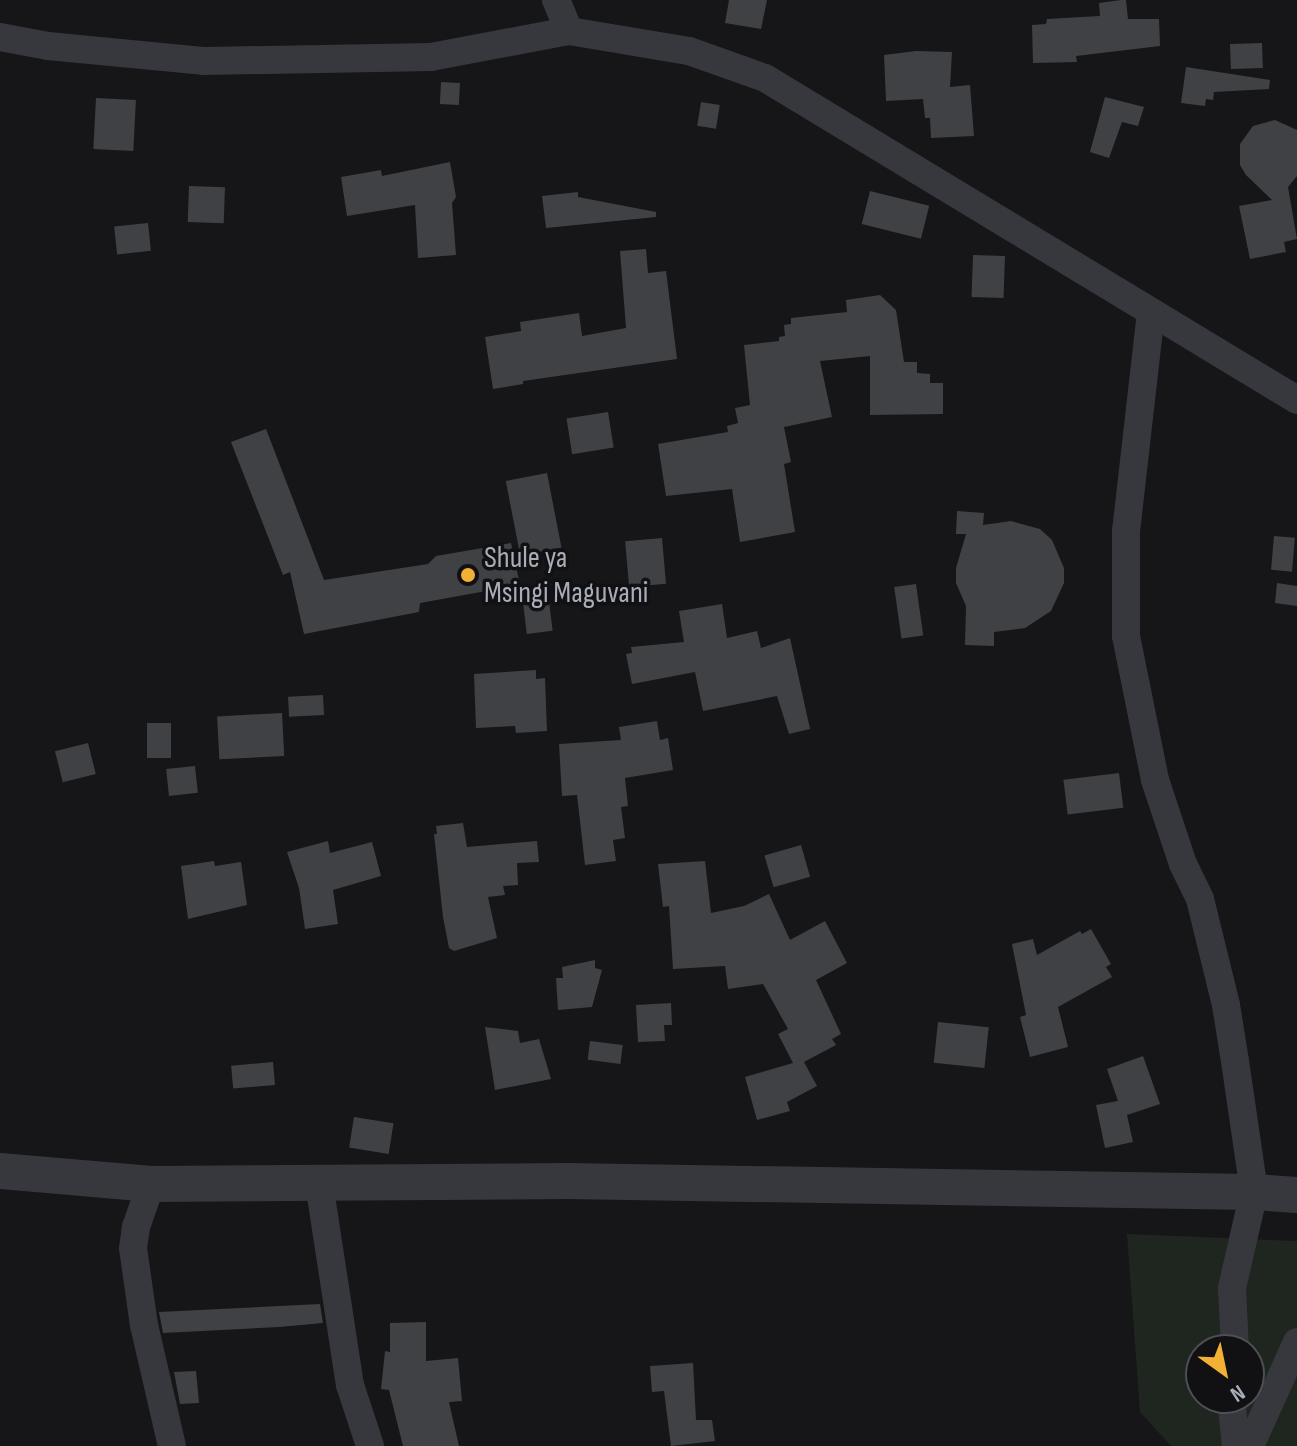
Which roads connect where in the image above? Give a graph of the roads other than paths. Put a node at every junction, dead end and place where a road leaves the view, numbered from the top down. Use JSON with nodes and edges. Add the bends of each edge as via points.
{"nodes":[{"id":1,"x":556,"y":0,"type":"edge"},
{"id":2,"x":569,"y":31,"type":"junction"},
{"id":3,"x":0,"y":37,"type":"edge"},
{"id":4,"x":1151,"y":312,"type":"junction"},
{"id":5,"x":1297,"y":400,"type":"edge"},
{"id":6,"x":0,"y":1171,"type":"edge"},
{"id":7,"x":319,"y":1183,"type":"junction"},
{"id":8,"x":151,"y":1184,"type":"junction"},
{"id":9,"x":1254,"y":1192,"type":"junction"},
{"id":10,"x":1297,"y":1195,"type":"edge"},
{"id":11,"x":1234,"y":1334,"type":"edge"},
{"id":12,"x":1297,"y":1342,"type":"edge"},
{"id":13,"x":1233,"y":1414,"type":"edge"},
{"id":14,"x":172,"y":1446,"type":"edge"},
{"id":15,"x":370,"y":1446,"type":"edge"},
{"id":16,"x":1236,"y":1446,"type":"edge"},
{"id":17,"x":1250,"y":1446,"type":"edge"}],
"edges":[{"from":1,"to":2,"type":"street"},
{"from":2,"to":3,"type":"street","via":[[431,57],[205,61]]},
{"from":2,"to":4,"type":"street","via":[[689,51],[765,78]]},
{"from":4,"to":5,"type":"street"},
{"from":4,"to":9,"type":"street","via":[[1126,531],[1126,636],[1155,780],[1200,899],[1216,961]]},
{"from":6,"to":8,"type":"street"},
{"from":7,"to":8,"type":"street"},
{"from":7,"to":9,"type":"street","via":[[568,1181]]},
{"from":7,"to":15,"type":"street","via":[[350,1385]]},
{"from":8,"to":14,"type":"street","via":[[133,1248],[144,1325]]},
{"from":9,"to":10,"type":"street"},
{"from":9,"to":11,"type":"street","via":[[1232,1288]]},
{"from":12,"to":17,"type":"street"},
{"from":13,"to":16,"type":"street"}]}
